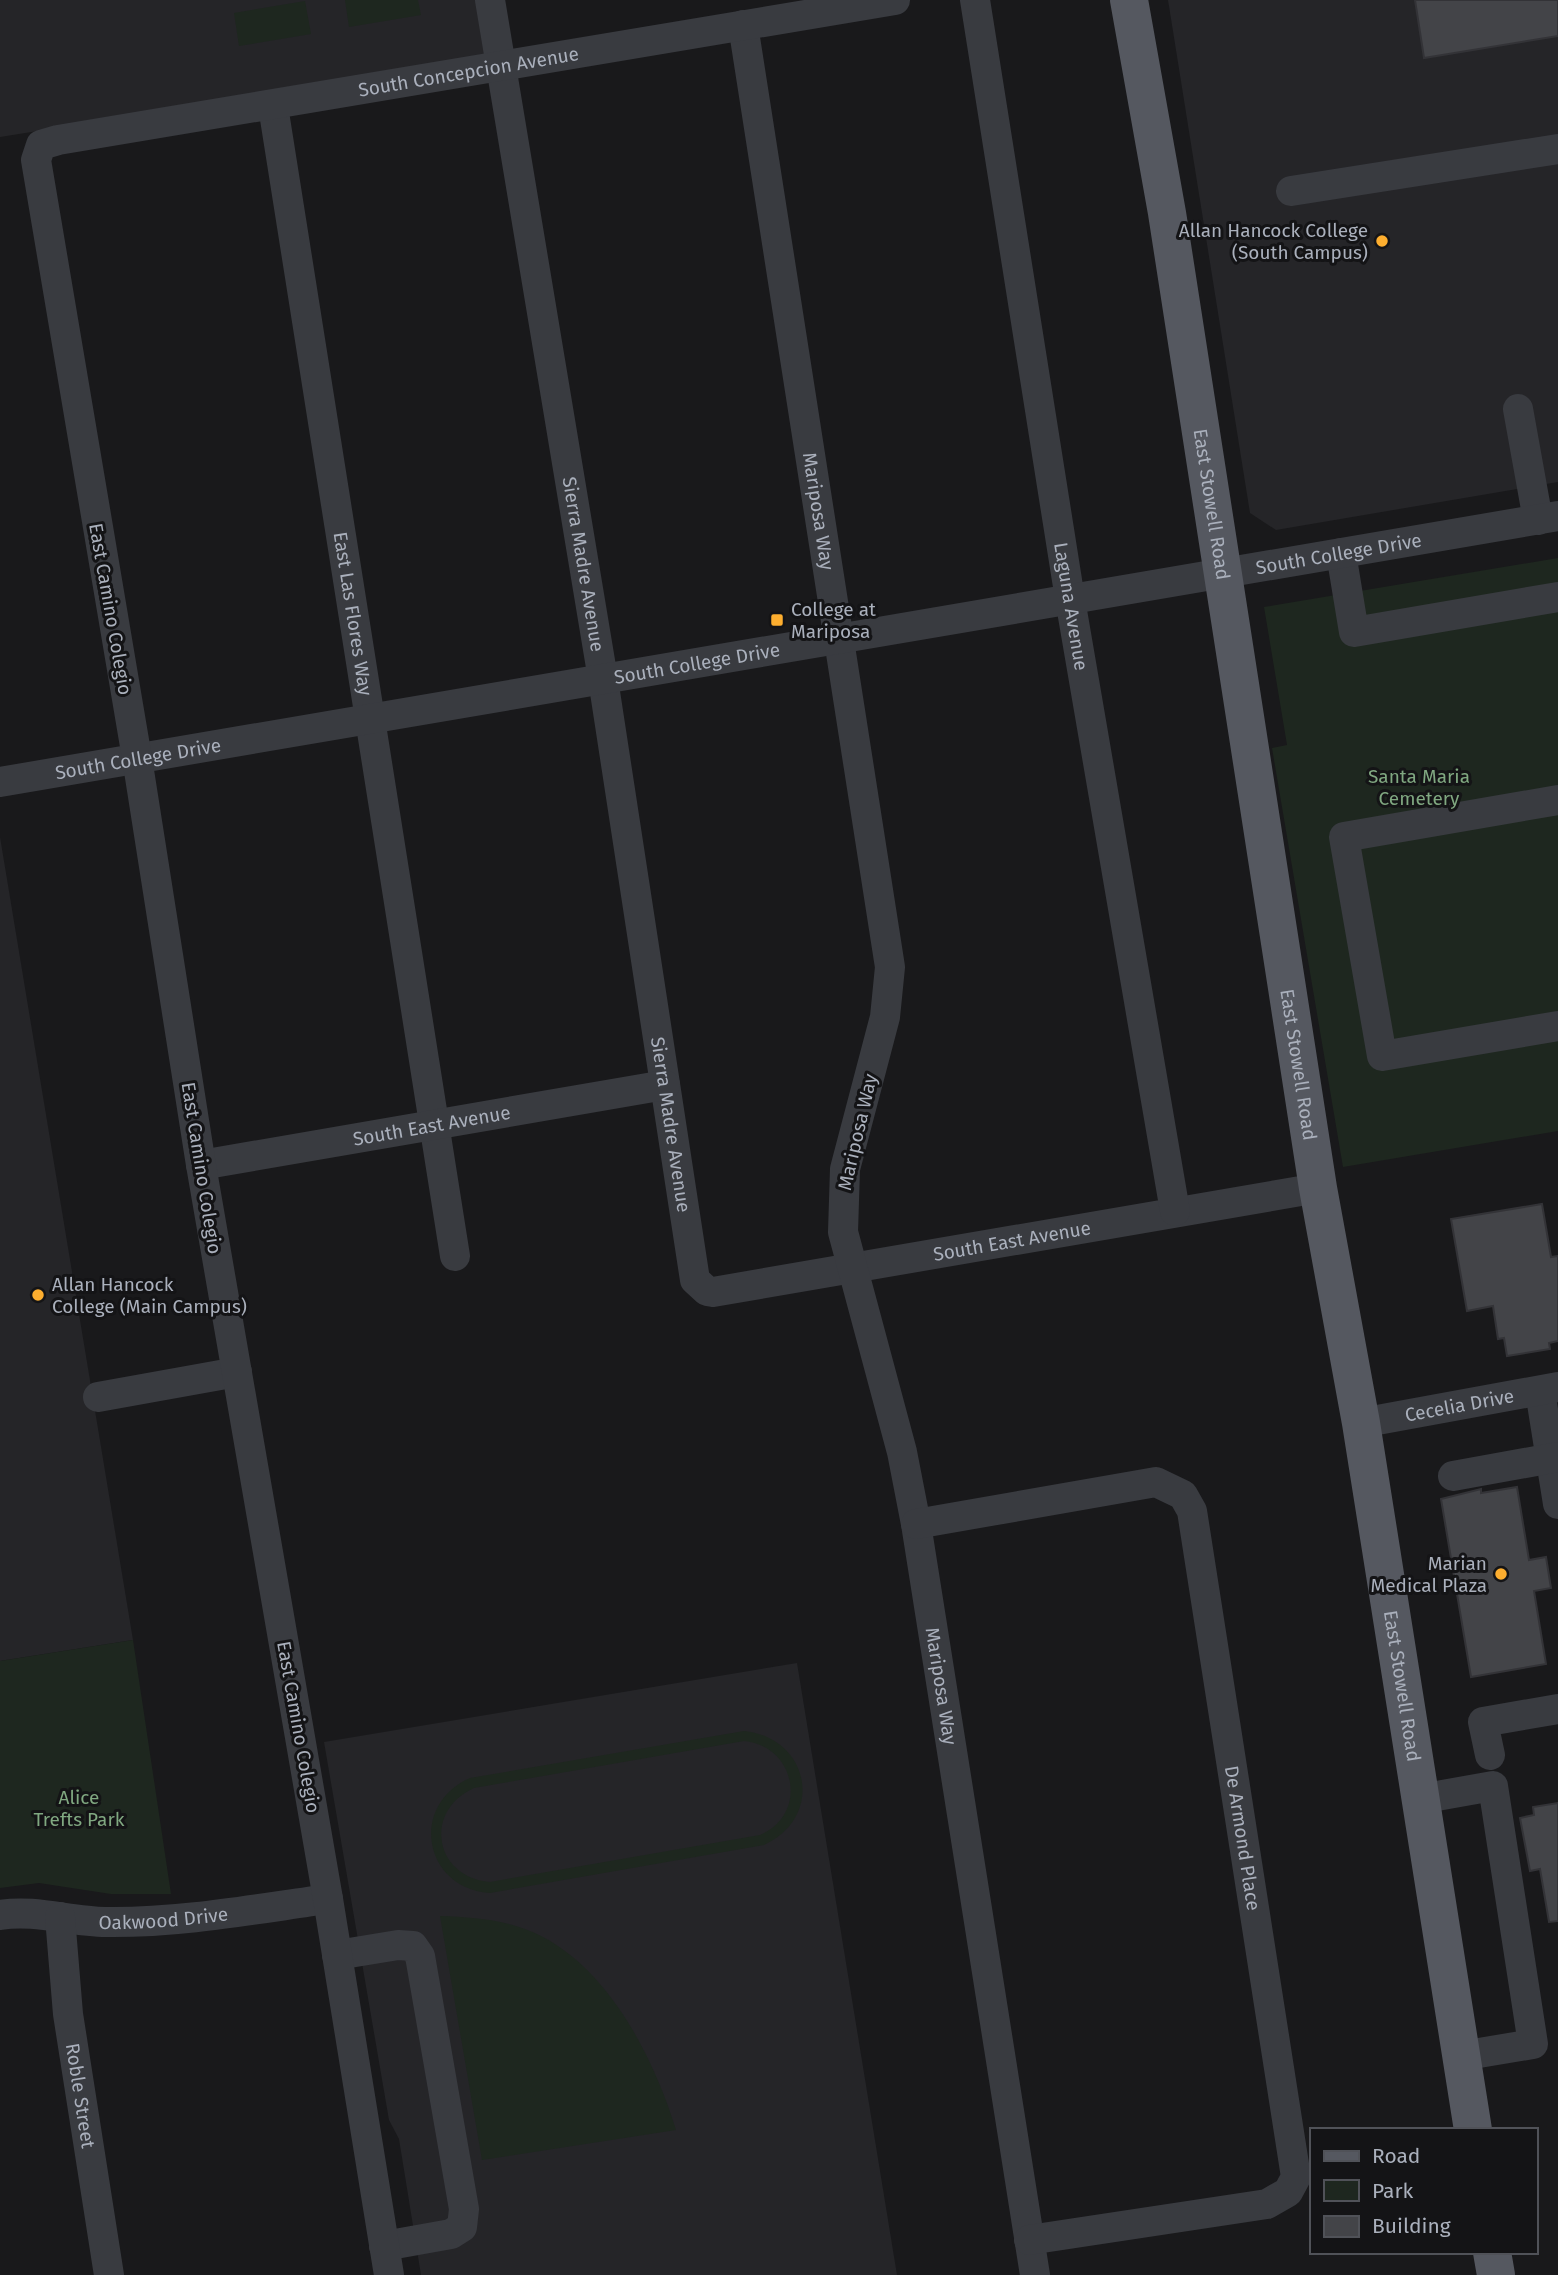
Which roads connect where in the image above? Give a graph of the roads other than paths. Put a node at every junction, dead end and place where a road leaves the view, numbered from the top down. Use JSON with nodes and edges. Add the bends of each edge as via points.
{"nodes":[{"id":1,"x":490,"y":0,"type":"edge"},
{"id":2,"x":895,"y":0,"type":"edge"},
{"id":3,"x":975,"y":0,"type":"edge"},
{"id":4,"x":1129,"y":0,"type":"edge"},
{"id":5,"x":743,"y":25,"type":"junction"},
{"id":6,"x":500,"y":65,"type":"junction"},
{"id":7,"x":273,"y":106,"type":"junction"},
{"id":8,"x":41,"y":145,"type":"joint"},
{"id":9,"x":1558,"y":149,"type":"edge"},
{"id":10,"x":1291,"y":191,"type":"dead end"},
{"id":11,"x":1518,"y":409,"type":"dead end"},
{"id":12,"x":1548,"y":518,"type":"edge"},
{"id":13,"x":1341,"y":552,"type":"junction"},
{"id":14,"x":1222,"y":573,"type":"junction"},
{"id":15,"x":1558,"y":597,"type":"edge"},
{"id":16,"x":1070,"y":599,"type":"junction"},
{"id":17,"x":839,"y":638,"type":"junction"},
{"id":18,"x":603,"y":679,"type":"junction"},
{"id":19,"x":369,"y":719,"type":"junction"},
{"id":20,"x":137,"y":758,"type":"junction"},
{"id":21,"x":0,"y":782,"type":"edge"},
{"id":22,"x":1558,"y":800,"type":"edge"},
{"id":23,"x":1558,"y":1026,"type":"edge"},
{"id":24,"x":665,"y":1085,"type":"junction"},
{"id":25,"x":433,"y":1123,"type":"junction"},
{"id":26,"x":201,"y":1165,"type":"junction"},
{"id":27,"x":1318,"y":1188,"type":"junction"},
{"id":28,"x":1175,"y":1211,"type":"junction"},
{"id":29,"x":455,"y":1255,"type":"dead end"},
{"id":30,"x":851,"y":1268,"type":"junction"},
{"id":31,"x":707,"y":1291,"type":"joint"},
{"id":32,"x":237,"y":1372,"type":"junction"},
{"id":33,"x":1549,"y":1389,"type":"edge"},
{"id":34,"x":98,"y":1397,"type":"dead end"},
{"id":35,"x":1361,"y":1423,"type":"junction"},
{"id":36,"x":1554,"y":1457,"type":"edge"},
{"id":37,"x":1454,"y":1476,"type":"dead end"},
{"id":38,"x":1558,"y":1504,"type":"edge"},
{"id":39,"x":916,"y":1524,"type":"junction"},
{"id":40,"x":1558,"y":1709,"type":"edge"},
{"id":41,"x":1490,"y":1755,"type":"dead end"},
{"id":42,"x":1420,"y":1799,"type":"junction"},
{"id":43,"x":328,"y":1899,"type":"junction"},
{"id":44,"x":0,"y":1915,"type":"edge"},
{"id":45,"x":60,"y":1917,"type":"junction"},
{"id":46,"x":337,"y":1955,"type":"junction"},
{"id":47,"x":1461,"y":2056,"type":"junction"},
{"id":48,"x":1473,"y":2128,"type":"edge"},
{"id":49,"x":1030,"y":2240,"type":"junction"},
{"id":50,"x":1492,"y":2254,"type":"edge"},
{"id":51,"x":386,"y":2261,"type":"edge"},
{"id":52,"x":109,"y":2275,"type":"edge"},
{"id":53,"x":1035,"y":2275,"type":"edge"},
{"id":54,"x":1496,"y":2275,"type":"edge"}],
"edges":[{"from":1,"to":6,"type":"street","name":"Sierra Madre Avenue"},
{"from":2,"to":5,"type":"street","name":"South Concepcion Avenue"},
{"from":3,"to":16,"type":"street","name":"Laguna Avenue"},
{"from":4,"to":14,"type":"main road","name":"East Stowell Road","via":[[1167,212]]},
{"from":5,"to":6,"type":"street","name":"South Concepcion Avenue"},
{"from":5,"to":17,"type":"street","name":"Mariposa Way"},
{"from":6,"to":7,"type":"street","name":"South Concepcion Avenue"},
{"from":6,"to":18,"type":"street","name":"Sierra Madre Avenue"},
{"from":7,"to":8,"type":"street","name":"South Concepcion Avenue"},
{"from":7,"to":19,"type":"street","name":"East Las Flores Way"},
{"from":8,"to":20,"type":"street","name":"East Camino Colegio","via":[[37,171]]},
{"from":9,"to":10,"type":"street"},
{"from":11,"to":12,"type":"street"},
{"from":12,"to":13,"type":"street","name":"South College Drive"},
{"from":13,"to":14,"type":"street","name":"South College Drive"},
{"from":13,"to":15,"type":"street","via":[[1354,632]]},
{"from":14,"to":16,"type":"street","name":"South College Drive"},
{"from":14,"to":27,"type":"main road","name":"East Stowell Road"},
{"from":16,"to":17,"type":"street","name":"South College Drive"},
{"from":16,"to":28,"type":"street","name":"Laguna Avenue"},
{"from":17,"to":18,"type":"street","name":"South College Drive"},
{"from":17,"to":30,"type":"street","name":"Mariposa Way","via":[[890,967],[885,1017],[845,1170],[843,1232]]},
{"from":18,"to":19,"type":"street","name":"South College Drive"},
{"from":18,"to":24,"type":"street","name":"Sierra Madre Avenue"},
{"from":19,"to":20,"type":"street","name":"South College Drive"},
{"from":19,"to":25,"type":"street","name":"East Las Flores Way"},
{"from":20,"to":21,"type":"street","name":"South College Drive"},
{"from":20,"to":26,"type":"street","name":"East Camino Colegio"},
{"from":22,"to":23,"type":"street","via":[[1344,836],[1382,1056]]},
{"from":24,"to":25,"type":"street","name":"South East Avenue"},
{"from":24,"to":31,"type":"street","name":"Sierra Madre Avenue","via":[[695,1280]]},
{"from":25,"to":26,"type":"street","name":"South East Avenue"},
{"from":25,"to":29,"type":"street","name":"East Las Flores Way"},
{"from":26,"to":32,"type":"street","name":"East Camino Colegio"},
{"from":27,"to":28,"type":"street","name":"South East Avenue"},
{"from":27,"to":35,"type":"main road","name":"East Stowell Road"},
{"from":28,"to":30,"type":"street","name":"South East Avenue"},
{"from":30,"to":31,"type":"street","name":"South East Avenue"},
{"from":30,"to":39,"type":"street","name":"Mariposa Way","via":[[883,1376]]},
{"from":32,"to":34,"type":"street"},
{"from":32,"to":43,"type":"street","name":"East Camino Colegio"},
{"from":33,"to":35,"type":"street","name":"Cecelia Drive"},
{"from":33,"to":36,"type":"street"},
{"from":35,"to":42,"type":"main road","name":"East Stowell Road"},
{"from":36,"to":37,"type":"street"},
{"from":36,"to":38,"type":"street"},
{"from":39,"to":49,"type":"street","name":"Mariposa Way"},
{"from":39,"to":49,"type":"street","name":"De Armond Place","via":[[1156,1482],[1183,1495],[1192,1511],[1296,2177],[1288,2192],[1266,2204]]},
{"from":40,"to":41,"type":"street","via":[[1483,1722]]},
{"from":42,"to":47,"type":"main road","name":"East Stowell Road"},
{"from":42,"to":47,"type":"street","via":[[1493,1786],[1533,2044]]},
{"from":43,"to":45,"type":"street","name":"Oakwood Drive","via":[[166,1921]]},
{"from":43,"to":46,"type":"street","name":"East Camino Colegio"},
{"from":44,"to":45,"type":"street","name":"Oakwood Drive","via":[[21,1912]]},
{"from":45,"to":52,"type":"street","name":"Roble Street","via":[[68,2014]]},
{"from":46,"to":51,"type":"street","name":"East Camino Colegio"},
{"from":46,"to":51,"type":"street","via":[[413,1945],[420,1956],[464,2209],[462,2227]]},
{"from":47,"to":48,"type":"main road","name":"East Stowell Road"},
{"from":49,"to":53,"type":"street","name":"Mariposa Way"},
{"from":50,"to":54,"type":"main road"}]}
